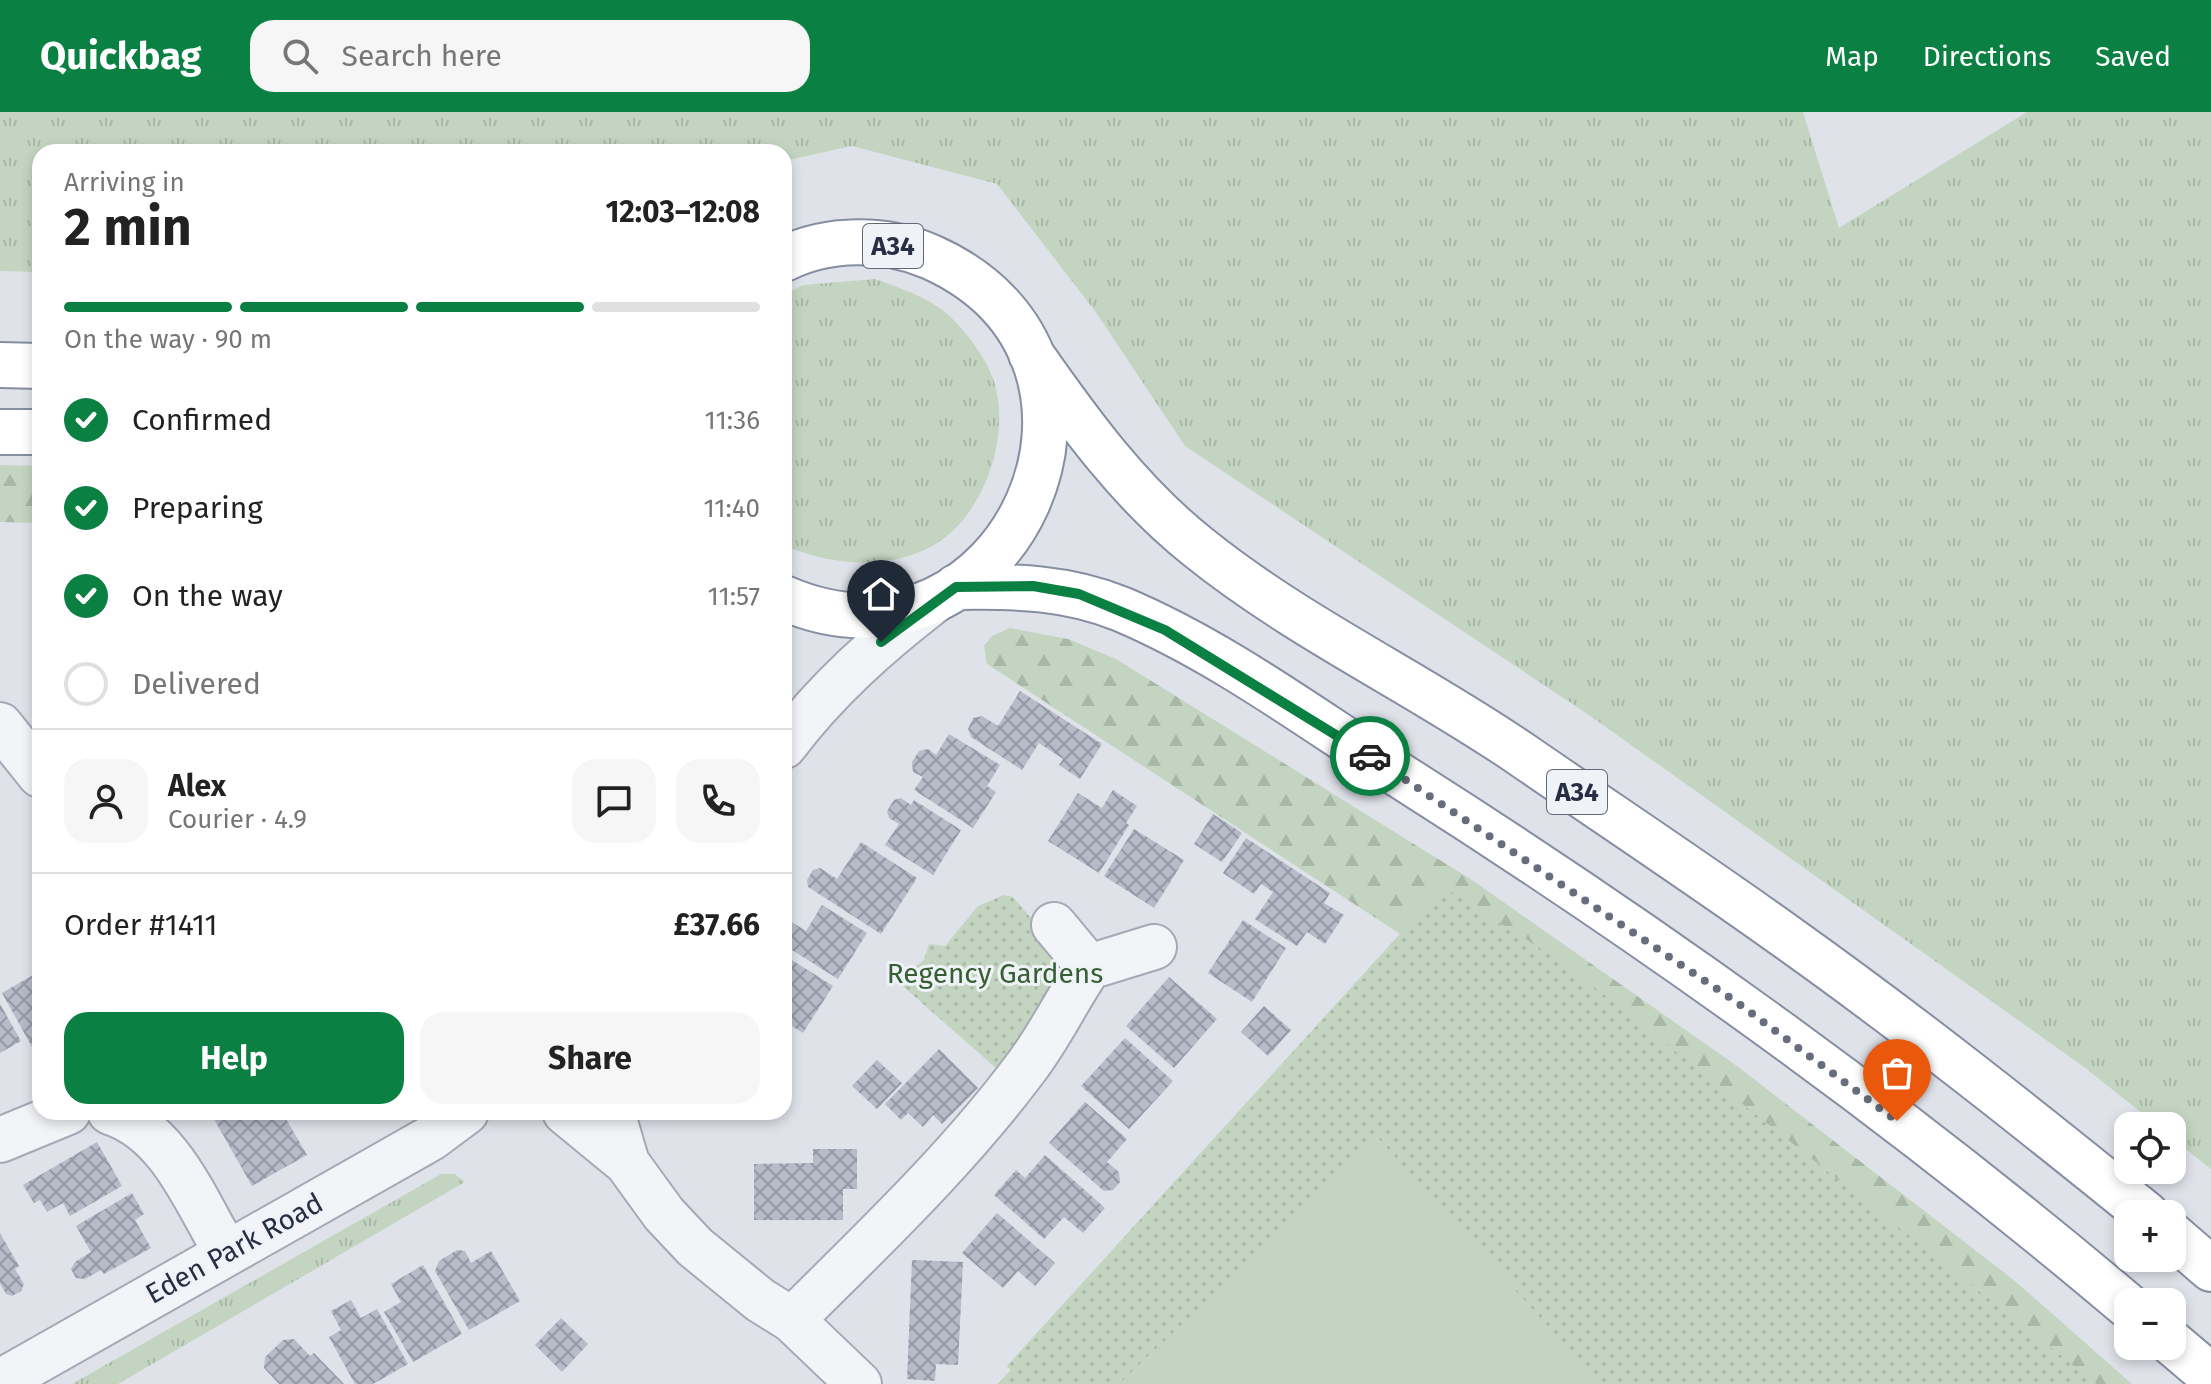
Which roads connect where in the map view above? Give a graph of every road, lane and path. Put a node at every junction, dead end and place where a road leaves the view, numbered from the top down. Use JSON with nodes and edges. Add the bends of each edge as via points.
{"nodes":[{"id":1,"x":792,"y":257,"type":"edge"},
{"id":2,"x":1031,"y":354,"type":"junction"},
{"id":3,"x":0,"y":365,"type":"edge"},
{"id":4,"x":32,"y":366,"type":"edge"},
{"id":5,"x":0,"y":432,"type":"edge"},
{"id":6,"x":32,"y":432,"type":"edge"},
{"id":7,"x":946,"y":593,"type":"junction"},
{"id":8,"x":792,"y":601,"type":"edge"},
{"id":9,"x":0,"y":725,"type":"edge"},
{"id":10,"x":792,"y":736,"type":"edge"},
{"id":11,"x":32,"y":765,"type":"edge"},
{"id":12,"x":1054,"y":925,"type":"dead end"},
{"id":13,"x":1154,"y":947,"type":"dead end"},
{"id":14,"x":1089,"y":967,"type":"junction"},
{"id":15,"x":49,"y":1120,"type":"edge"},
{"id":16,"x":130,"y":1120,"type":"edge"},
{"id":17,"x":455,"y":1120,"type":"edge"},
{"id":18,"x":575,"y":1120,"type":"edge"},
{"id":19,"x":614,"y":1120,"type":"edge"},
{"id":20,"x":0,"y":1140,"type":"edge"},
{"id":21,"x":627,"y":1163,"type":"junction"},
{"id":22,"x":2129,"y":1200,"type":"edge"},
{"id":23,"x":2186,"y":1247,"type":"edge"},
{"id":24,"x":226,"y":1252,"type":"junction"},
{"id":25,"x":2211,"y":1269,"type":"edge"},
{"id":26,"x":2114,"y":1294,"type":"edge"},
{"id":27,"x":792,"y":1320,"type":"junction"},
{"id":28,"x":2186,"y":1355,"type":"edge"},
{"id":29,"x":2211,"y":1376,"type":"edge"},
{"id":30,"x":0,"y":1382,"type":"edge"},
{"id":31,"x":859,"y":1384,"type":"edge"}],
"edges":[{"from":1,"to":2,"type":"highway","number":"A34","via":[[838,244],[877,243],[914,250],[954,268],[991,295]]},
{"from":2,"to":7,"type":"highway","number":"A34","via":[[1044,399],[1040,476],[1001,550]]},
{"from":2,"to":22,"type":"highway","number":"A34","via":[[1123,476],[1197,546],[1246,583],[1515,750],[1791,939]]},
{"from":3,"to":4,"type":"highway"},
{"from":5,"to":6,"type":"highway"},
{"from":7,"to":8,"type":"highway","number":"A34","via":[[885,612],[853,614]]},
{"from":7,"to":10,"type":"street","via":[[881,642],[833,687]]},
{"from":7,"to":26,"type":"highway","number":"A34","via":[[1033,586],[1079,594],[1165,630],[1245,677],[1466,817],[1735,1001],[1981,1185]]},
{"from":9,"to":11,"type":"street"},
{"from":12,"to":14,"type":"street"},
{"from":13,"to":14,"type":"street"},
{"from":14,"to":27,"type":"street","via":[[1038,1052],[1005,1094],[938,1171]]},
{"from":15,"to":20,"type":"street"},
{"from":16,"to":24,"type":"street","via":[[164,1150]]},
{"from":17,"to":24,"type":"street","name":"Eden Park Road"},
{"from":18,"to":21,"type":"street"},
{"from":19,"to":21,"type":"street"},
{"from":21,"to":27,"type":"street","via":[[695,1247]]},
{"from":23,"to":25,"type":"highway"},
{"from":24,"to":30,"type":"street","name":"Eden Park Road"},
{"from":27,"to":31,"type":"street"},
{"from":28,"to":29,"type":"highway"}]}
